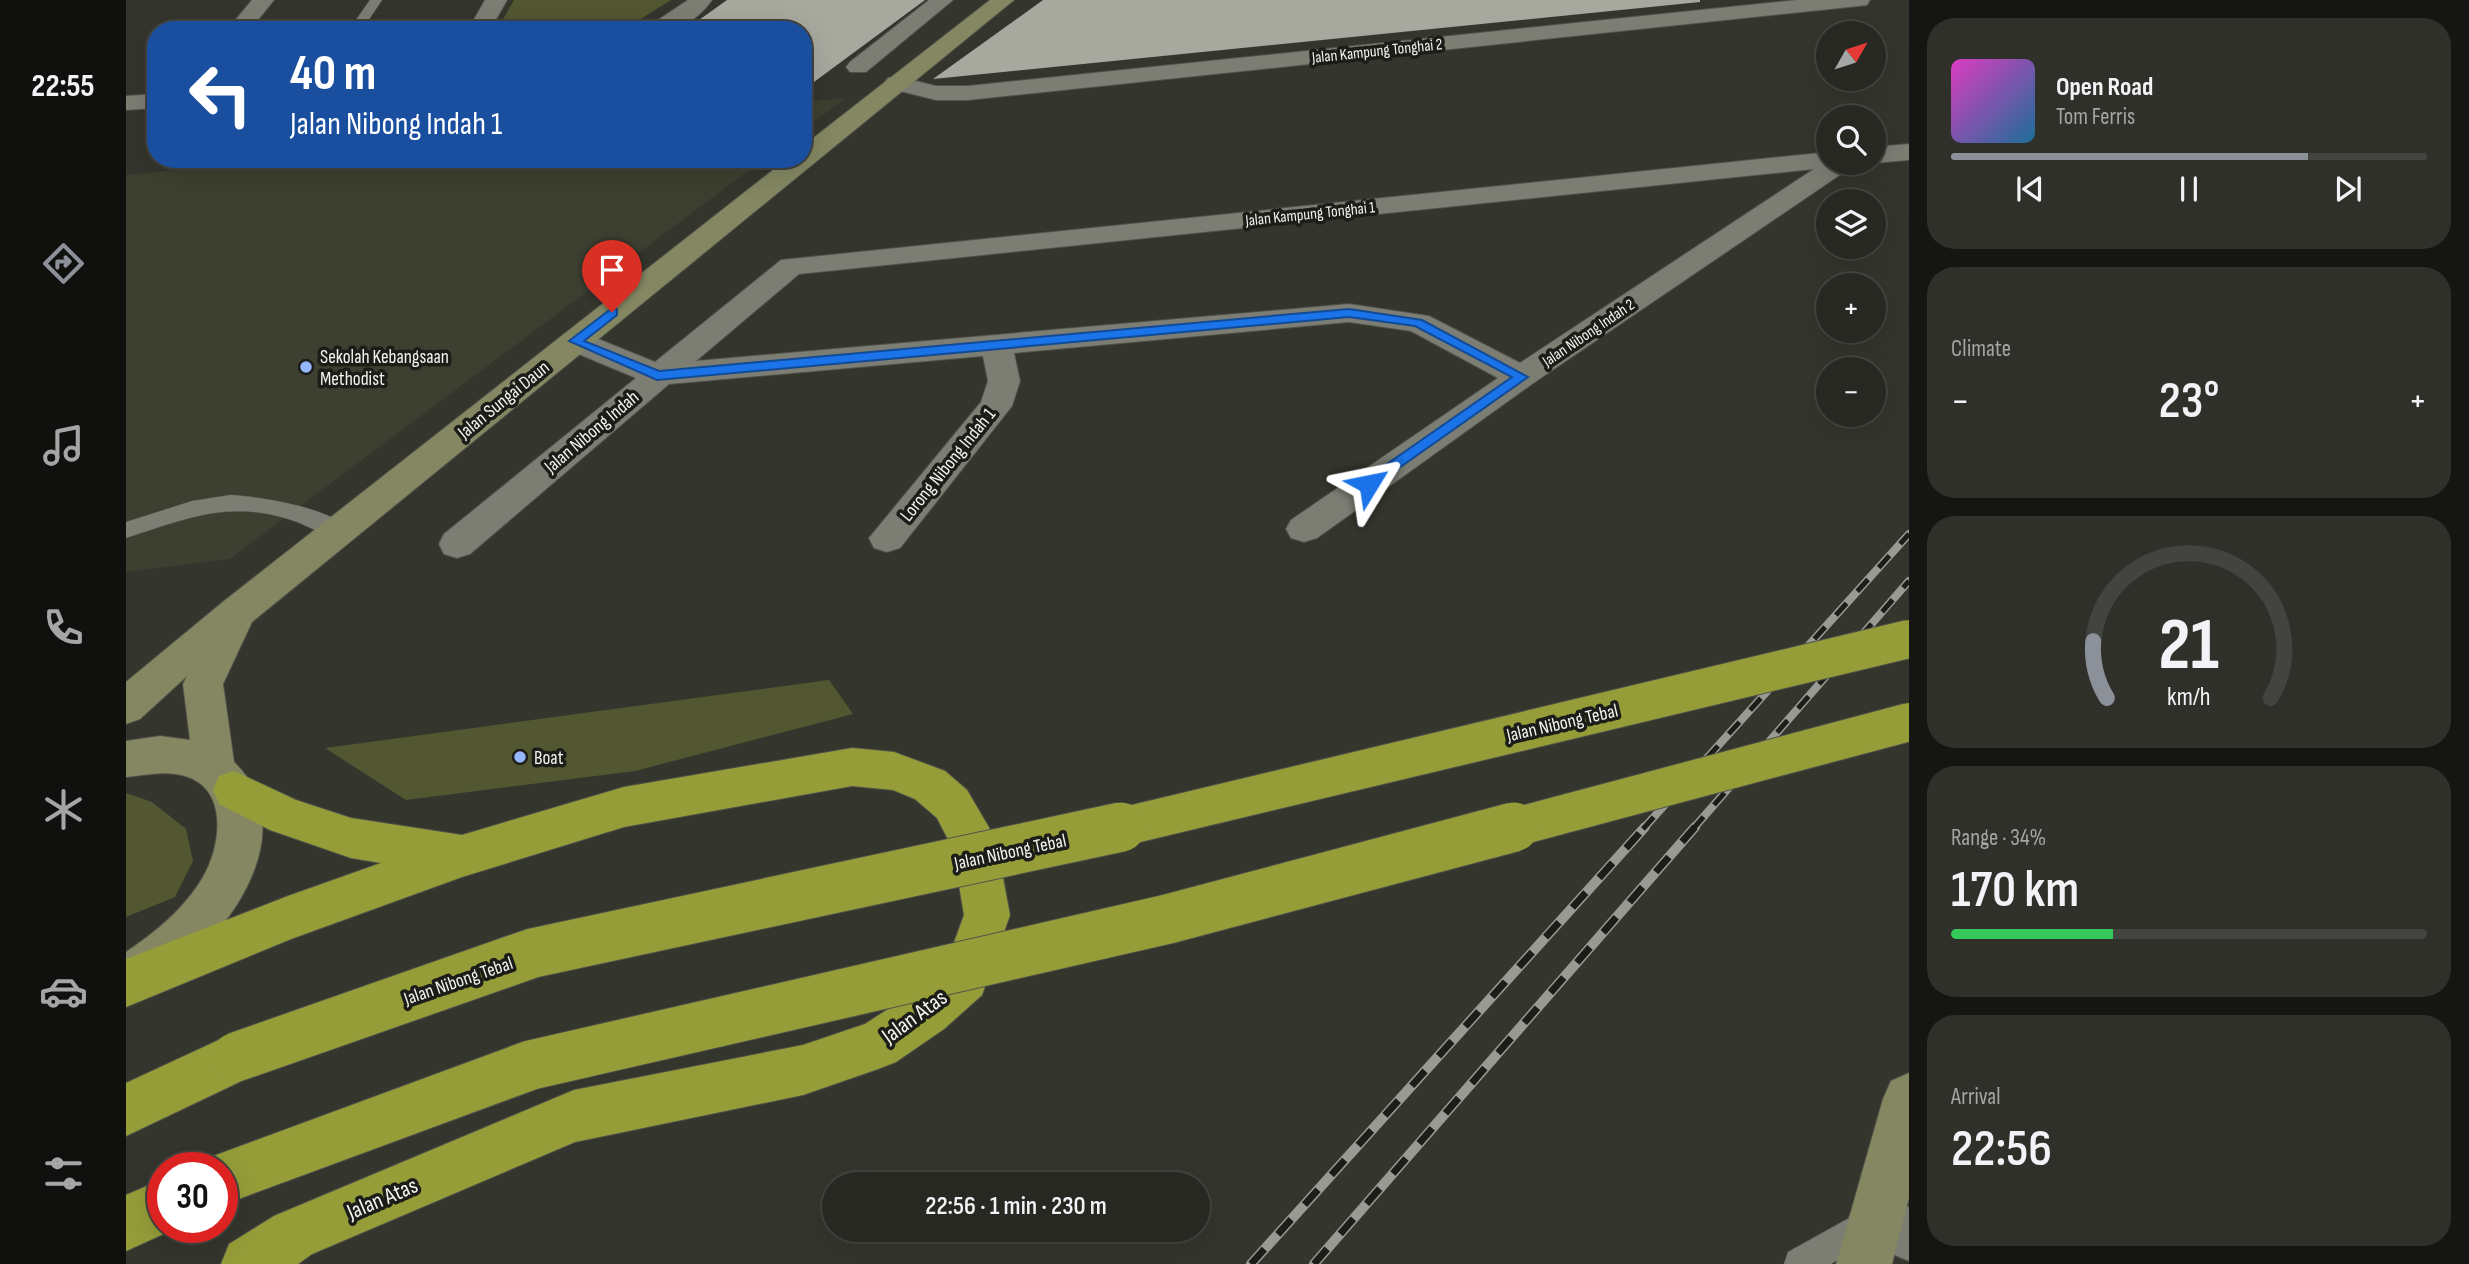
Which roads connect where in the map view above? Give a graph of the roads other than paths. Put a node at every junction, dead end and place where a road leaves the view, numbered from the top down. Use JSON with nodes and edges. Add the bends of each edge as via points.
{"nodes":[{"id":1,"x":263,"y":0,"type":"edge"},
{"id":2,"x":376,"y":0,"type":"edge"},
{"id":3,"x":496,"y":0,"type":"edge"},
{"id":4,"x":701,"y":0,"type":"edge"},
{"id":5,"x":942,"y":0,"type":"edge"},
{"id":6,"x":1003,"y":0,"type":"edge"},
{"id":7,"x":1859,"y":0,"type":"edge"},
{"id":8,"x":245,"y":21,"type":"edge"},
{"id":9,"x":361,"y":21,"type":"edge"},
{"id":10,"x":484,"y":21,"type":"edge"},
{"id":11,"x":671,"y":21,"type":"edge"},
{"id":12,"x":858,"y":67,"type":"dead end"},
{"id":13,"x":896,"y":83,"type":"junction"},
{"id":14,"x":147,"y":102,"type":"edge"},
{"id":15,"x":126,"y":103,"type":"edge"},
{"id":16,"x":812,"y":152,"type":"edge"},
{"id":17,"x":1909,"y":152,"type":"edge"},
{"id":18,"x":1886,"y":154,"type":"edge"},
{"id":19,"x":1816,"y":161,"type":"edge"},
{"id":20,"x":792,"y":168,"type":"edge"},
{"id":21,"x":1823,"y":175,"type":"edge"},
{"id":22,"x":791,"y":266,"type":"joint"},
{"id":23,"x":575,"y":341,"type":"junction"},
{"id":24,"x":997,"y":347,"type":"junction"},
{"id":25,"x":657,"y":375,"type":"junction"},
{"id":26,"x":1521,"y":377,"type":"junction"},
{"id":27,"x":1304,"y":529,"type":"dead end"},
{"id":28,"x":126,"y":530,"type":"edge"},
{"id":29,"x":338,"y":531,"type":"junction"},
{"id":30,"x":887,"y":538,"type":"dead end"},
{"id":31,"x":457,"y":544,"type":"dead end"},
{"id":32,"x":237,"y":612,"type":"junction"},
{"id":33,"x":1909,"y":639,"type":"edge"},
{"id":34,"x":126,"y":707,"type":"edge"},
{"id":35,"x":1909,"y":722,"type":"edge"},
{"id":36,"x":126,"y":759,"type":"edge"},
{"id":37,"x":224,"y":779,"type":"junction"},
{"id":38,"x":462,"y":856,"type":"junction"},
{"id":39,"x":126,"y":981,"type":"edge"},
{"id":40,"x":1909,"y":1099,"type":"edge"},
{"id":41,"x":126,"y":1110,"type":"edge"},
{"id":42,"x":238,"y":1174,"type":"edge"},
{"id":43,"x":147,"y":1214,"type":"edge"},
{"id":44,"x":126,"y":1224,"type":"edge"},
{"id":45,"x":1883,"y":1240,"type":"edge"},
{"id":46,"x":249,"y":1264,"type":"edge"},
{"id":47,"x":1800,"y":1264,"type":"edge"}],
"edges":[{"from":1,"to":8,"type":"street"},
{"from":2,"to":9,"type":"lane"},
{"from":3,"to":10,"type":"street"},
{"from":4,"to":11,"type":"street"},
{"from":5,"to":12,"type":"street"},
{"from":6,"to":13,"type":"street","name":"Jalan Sungai Daun"},
{"from":7,"to":13,"type":"street","name":"Jalan Kampung Tonghai 2","via":[[968,93],[936,93]]},
{"from":13,"to":16,"type":"street","name":"Jalan Sungai Daun"},
{"from":14,"to":15,"type":"street"},
{"from":17,"to":18,"type":"street"},
{"from":19,"to":22,"type":"street","name":"Jalan Kampung Tonghai 1"},
{"from":20,"to":23,"type":"street","name":"Jalan Sungai Daun"},
{"from":21,"to":26,"type":"street","name":"Jalan Nibong Indah 2"},
{"from":22,"to":25,"type":"street","name":"Jalan Nibong Indah"},
{"from":23,"to":25,"type":"street"},
{"from":23,"to":29,"type":"street","name":"Jalan Sungai Daun"},
{"from":24,"to":25,"type":"street"},
{"from":24,"to":26,"type":"street","via":[[1349,313],[1418,323]]},
{"from":24,"to":30,"type":"street","name":"Lorong Nibong Indah 1","via":[[1004,381],[996,406]]},
{"from":25,"to":31,"type":"street","name":"Jalan Nibong Indah"},
{"from":26,"to":27,"type":"street","name":"Jalan Nibong Indah 2"},
{"from":28,"to":29,"type":"lane","via":[[212,504],[250,503],[306,514]]},
{"from":29,"to":32,"type":"street","name":"Jalan Sungai Daun"},
{"from":32,"to":34,"type":"street","name":"Jalan Sungai Daun"},
{"from":32,"to":37,"type":"street","name":"Jalan Sungai Daun","via":[[203,684]]},
{"from":33,"to":41,"type":"highway","name":"Jalan Nibong Tebal","bridge":true,"via":[[1135,824],[533,953],[236,1057]]},
{"from":35,"to":42,"type":"highway","bridge":true,"via":[[1168,919],[531,1065]]},
{"from":36,"to":37,"type":"street","via":[[183,756]]},
{"from":37,"to":38,"type":"highway","name":"Jalan Atas","via":[[285,816],[351,838]]},
{"from":37,"to":39,"type":"street","name":"Jalan Sungai Daun","via":[[242,818],[237,853],[220,892],[190,930]]},
{"from":38,"to":39,"type":"highway","name":"Jalan Atas"},
{"from":38,"to":46,"type":"highway","name":"Jalan Atas","via":[[624,807],[852,767],[894,771],[930,785],[952,804],[975,846],[987,915],[965,978],[927,1012],[878,1044],[803,1070],[574,1116],[293,1236]]},
{"from":40,"to":45,"type":"street"},
{"from":43,"to":44,"type":"highway"},
{"from":45,"to":47,"type":"lane"}]}
